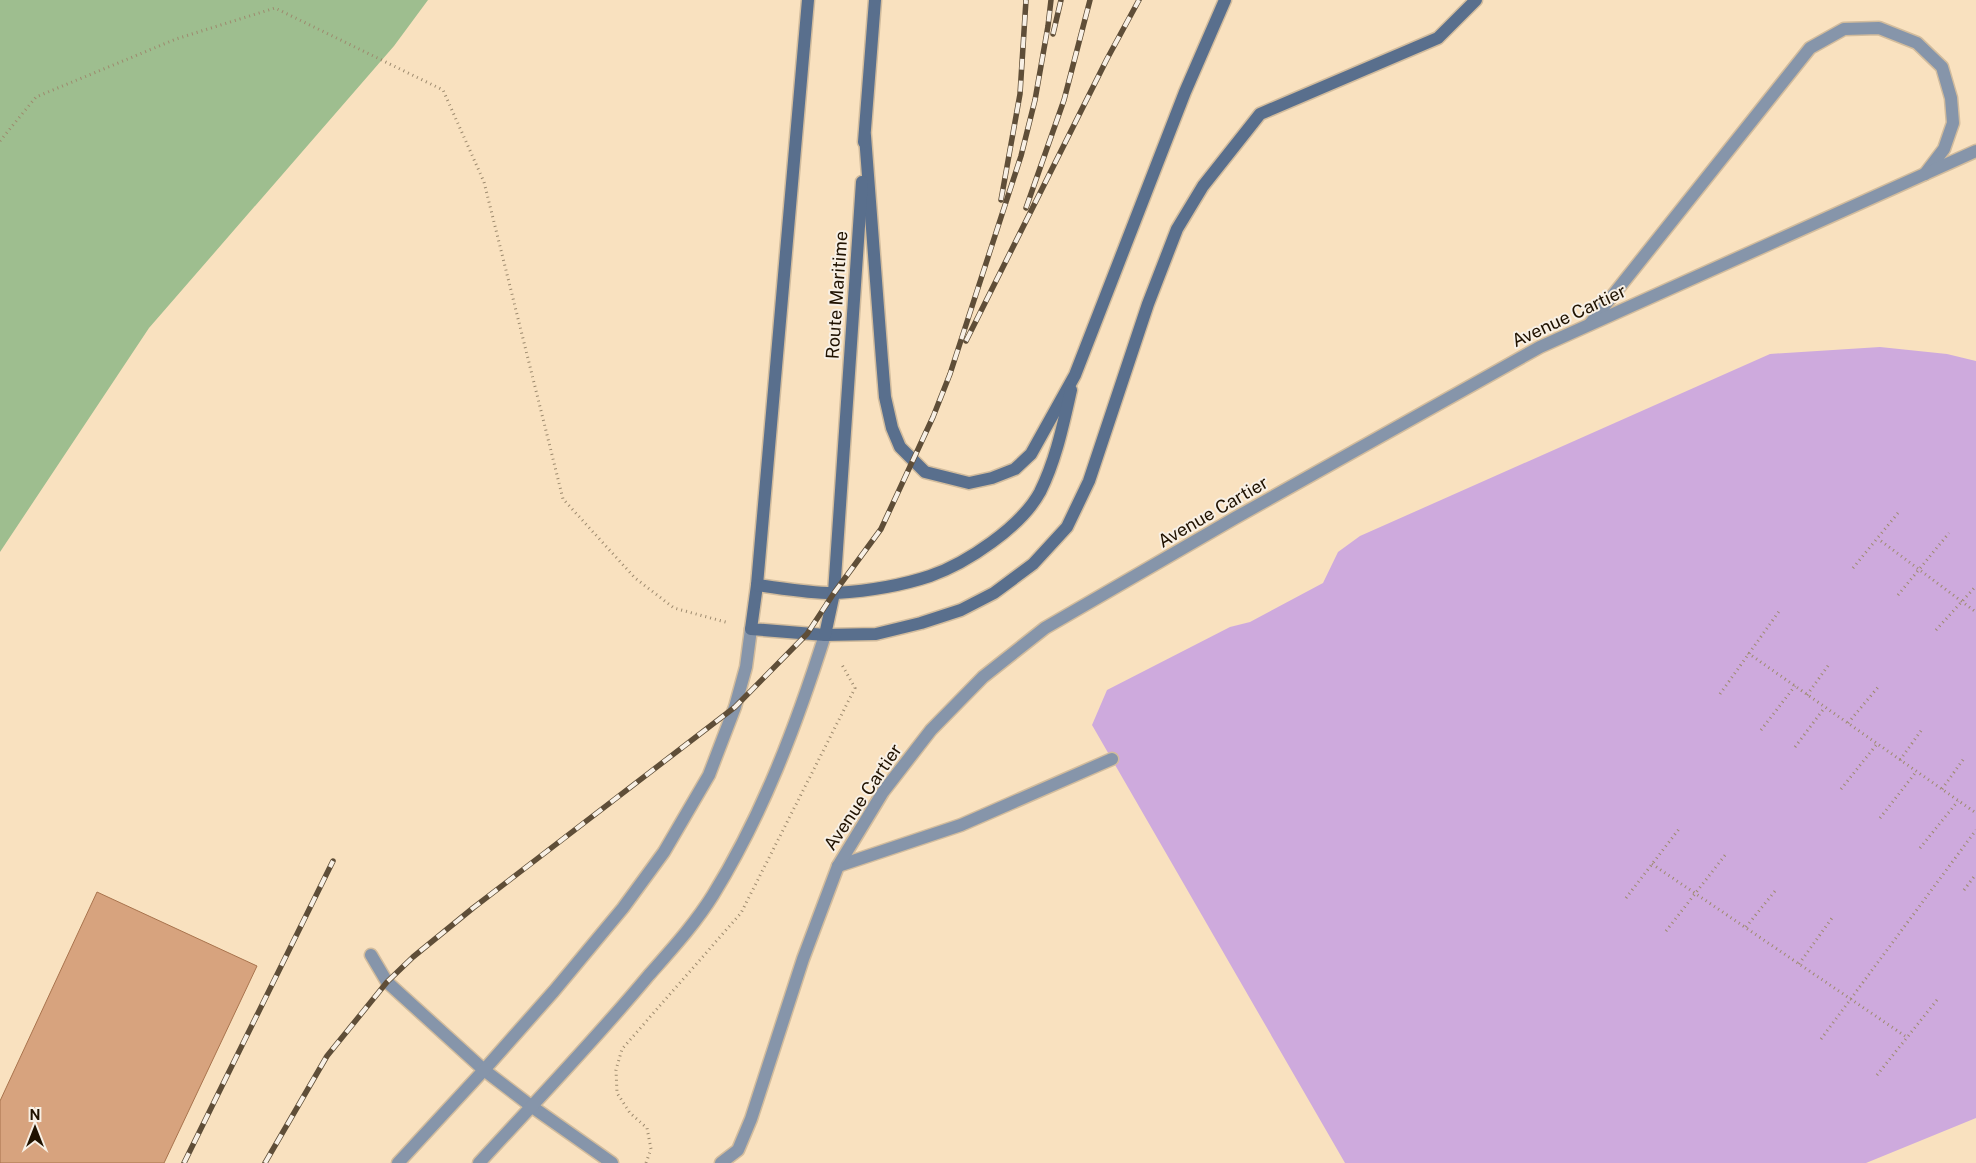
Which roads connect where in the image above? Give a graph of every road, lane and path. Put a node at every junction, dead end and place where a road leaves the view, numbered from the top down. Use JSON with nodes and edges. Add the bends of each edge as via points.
{"nodes":[{"id":1,"x":808,"y":0,"type":"edge"},
{"id":2,"x":874,"y":0,"type":"edge"},
{"id":3,"x":1225,"y":0,"type":"edge"},
{"id":4,"x":1476,"y":0,"type":"edge"},
{"id":5,"x":865,"y":136,"type":"junction"},
{"id":6,"x":0,"y":141,"type":"edge"},
{"id":7,"x":1976,"y":151,"type":"edge"},
{"id":8,"x":1925,"y":174,"type":"junction"},
{"id":9,"x":1590,"y":324,"type":"junction"},
{"id":10,"x":1074,"y":375,"type":"junction"},
{"id":11,"x":1898,"y":513,"type":"dead end"},
{"id":12,"x":1949,"y":532,"type":"dead end"},
{"id":13,"x":1881,"y":541,"type":"dead end"},
{"id":14,"x":1853,"y":568,"type":"dead end"},
{"id":15,"x":756,"y":585,"type":"junction"},
{"id":16,"x":1976,"y":586,"type":"edge"},
{"id":17,"x":834,"y":593,"type":"junction"},
{"id":18,"x":1898,"y":594,"type":"dead end"},
{"id":19,"x":1780,"y":610,"type":"dead end"},
{"id":20,"x":1976,"y":612,"type":"edge"},
{"id":21,"x":751,"y":629,"type":"junction"},
{"id":22,"x":1936,"y":630,"type":"dead end"},
{"id":23,"x":825,"y":635,"type":"junction"},
{"id":24,"x":1748,"y":653,"type":"dead end"},
{"id":25,"x":1830,"y":662,"type":"dead end"},
{"id":26,"x":1795,"y":686,"type":"junction"},
{"id":27,"x":1879,"y":686,"type":"dead end"},
{"id":28,"x":1720,"y":694,"type":"dead end"},
{"id":29,"x":1807,"y":695,"type":"junction"},
{"id":30,"x":1824,"y":707,"type":"junction"},
{"id":31,"x":1848,"y":723,"type":"junction"},
{"id":32,"x":1923,"y":728,"type":"dead end"},
{"id":33,"x":1761,"y":730,"type":"dead end"},
{"id":34,"x":1877,"y":744,"type":"junction"},
{"id":35,"x":1795,"y":747,"type":"dead end"},
{"id":36,"x":1965,"y":757,"type":"dead end"},
{"id":37,"x":1112,"y":759,"type":"dead end"},
{"id":38,"x":1900,"y":760,"type":"junction"},
{"id":39,"x":1916,"y":772,"type":"junction"},
{"id":40,"x":1841,"y":789,"type":"dead end"},
{"id":41,"x":1942,"y":789,"type":"junction"},
{"id":42,"x":1958,"y":801,"type":"junction"},
{"id":43,"x":1976,"y":814,"type":"edge"},
{"id":44,"x":1880,"y":818,"type":"dead end"},
{"id":45,"x":1679,"y":829,"type":"dead end"},
{"id":46,"x":1975,"y":832,"type":"edge"},
{"id":47,"x":1920,"y":848,"type":"dead end"},
{"id":48,"x":1726,"y":854,"type":"dead end"},
{"id":49,"x":1652,"y":864,"type":"dead end"},
{"id":50,"x":838,"y":866,"type":"junction"},
{"id":51,"x":1976,"y":874,"type":"edge"},
{"id":52,"x":1964,"y":890,"type":"dead end"},
{"id":53,"x":1775,"y":891,"type":"dead end"},
{"id":54,"x":1626,"y":898,"type":"dead end"},
{"id":55,"x":1832,"y":918,"type":"dead end"},
{"id":56,"x":1746,"y":927,"type":"junction"},
{"id":57,"x":1666,"y":931,"type":"dead end"},
{"id":58,"x":371,"y":955,"type":"dead end"},
{"id":59,"x":1799,"y":964,"type":"junction"},
{"id":60,"x":1937,"y":1000,"type":"dead end"},
{"id":61,"x":1905,"y":1036,"type":"dead end"},
{"id":62,"x":1821,"y":1039,"type":"dead end"},
{"id":63,"x":484,"y":1070,"type":"junction"},
{"id":64,"x":1877,"y":1075,"type":"dead end"},
{"id":65,"x":531,"y":1106,"type":"junction"},
{"id":66,"x":398,"y":1163,"type":"edge"},
{"id":67,"x":478,"y":1163,"type":"edge"},
{"id":68,"x":612,"y":1163,"type":"edge"},
{"id":69,"x":721,"y":1163,"type":"edge"}],
"edges":[{"from":1,"to":15,"type":"main road"},
{"from":2,"to":5,"type":"main road","name":"Route Maritime"},
{"from":3,"to":10,"type":"main road","via":[[1185,92]]},
{"from":4,"to":23,"type":"main road","via":[[1438,38],[1260,114],[1203,186],[1178,229],[1148,304],[1089,481],[1067,527],[1033,564],[994,593],[961,610],[876,634]]},
{"from":5,"to":10,"type":"main road","via":[[885,397],[900,447],[925,472],[969,482],[1015,469],[1031,454]]},
{"from":5,"to":17,"type":"main road","name":"Route Maritime"},
{"from":6,"to":21,"type":"path","via":[[36,97],[176,39],[276,8],[443,90],[484,182],[563,499],[635,578],[674,608]]},
{"from":7,"to":8,"type":"street","name":"Avenue Cartier"},
{"from":8,"to":9,"type":"street","name":"Avenue Cartier"},
{"from":8,"to":9,"type":"street","via":[[1944,149],[1953,123],[1951,98],[1942,67],[1917,43],[1879,28],[1844,29],[1810,48]]},
{"from":9,"to":50,"type":"street","name":"Avenue Cartier","via":[[1522,356],[1045,628],[983,677],[931,730],[883,792]]},
{"from":10,"to":17,"type":"main road","via":[[1058,447],[1039,493],[1015,524],[974,554],[930,576],[881,588]]},
{"from":11,"to":14,"type":"path"},
{"from":12,"to":18,"type":"path"},
{"from":13,"to":20,"type":"path"},
{"from":15,"to":17,"type":"main road"},
{"from":15,"to":21,"type":"main road"},
{"from":16,"to":22,"type":"path"},
{"from":17,"to":23,"type":"main road"},
{"from":19,"to":28,"type":"path"},
{"from":21,"to":23,"type":"main road"},
{"from":21,"to":63,"type":"street","via":[[746,667],[735,707],[709,774],[664,852],[623,908]]},
{"from":23,"to":65,"type":"street","via":[[801,709],[759,812],[712,897],[602,1031]]},
{"from":24,"to":26,"type":"path"},
{"from":25,"to":29,"type":"path"},
{"from":26,"to":29,"type":"path"},
{"from":26,"to":33,"type":"path"},
{"from":27,"to":31,"type":"path"},
{"from":29,"to":30,"type":"path"},
{"from":30,"to":31,"type":"path"},
{"from":30,"to":35,"type":"path"},
{"from":31,"to":34,"type":"path"},
{"from":32,"to":38,"type":"path"},
{"from":34,"to":38,"type":"path"},
{"from":34,"to":40,"type":"path"},
{"from":36,"to":41,"type":"path"},
{"from":37,"to":50,"type":"street","via":[[961,824]]},
{"from":38,"to":39,"type":"path"},
{"from":39,"to":41,"type":"path"},
{"from":39,"to":44,"type":"path"},
{"from":41,"to":42,"type":"path"},
{"from":42,"to":43,"type":"path"},
{"from":42,"to":47,"type":"path"},
{"from":45,"to":54,"type":"path"},
{"from":46,"to":62,"type":"path"},
{"from":48,"to":57,"type":"path"},
{"from":49,"to":56,"type":"path"},
{"from":50,"to":69,"type":"street","name":"Avenue Cartier","via":[[803,959],[751,1119],[738,1150]]},
{"from":51,"to":52,"type":"path"},
{"from":53,"to":56,"type":"path"},
{"from":55,"to":59,"type":"path"},
{"from":56,"to":59,"type":"path"},
{"from":58,"to":63,"type":"street","via":[[386,982]]},
{"from":59,"to":61,"type":"path"},
{"from":60,"to":64,"type":"path"},
{"from":63,"to":65,"type":"street"},
{"from":63,"to":66,"type":"street"},
{"from":65,"to":67,"type":"street"},
{"from":65,"to":68,"type":"street"}]}
